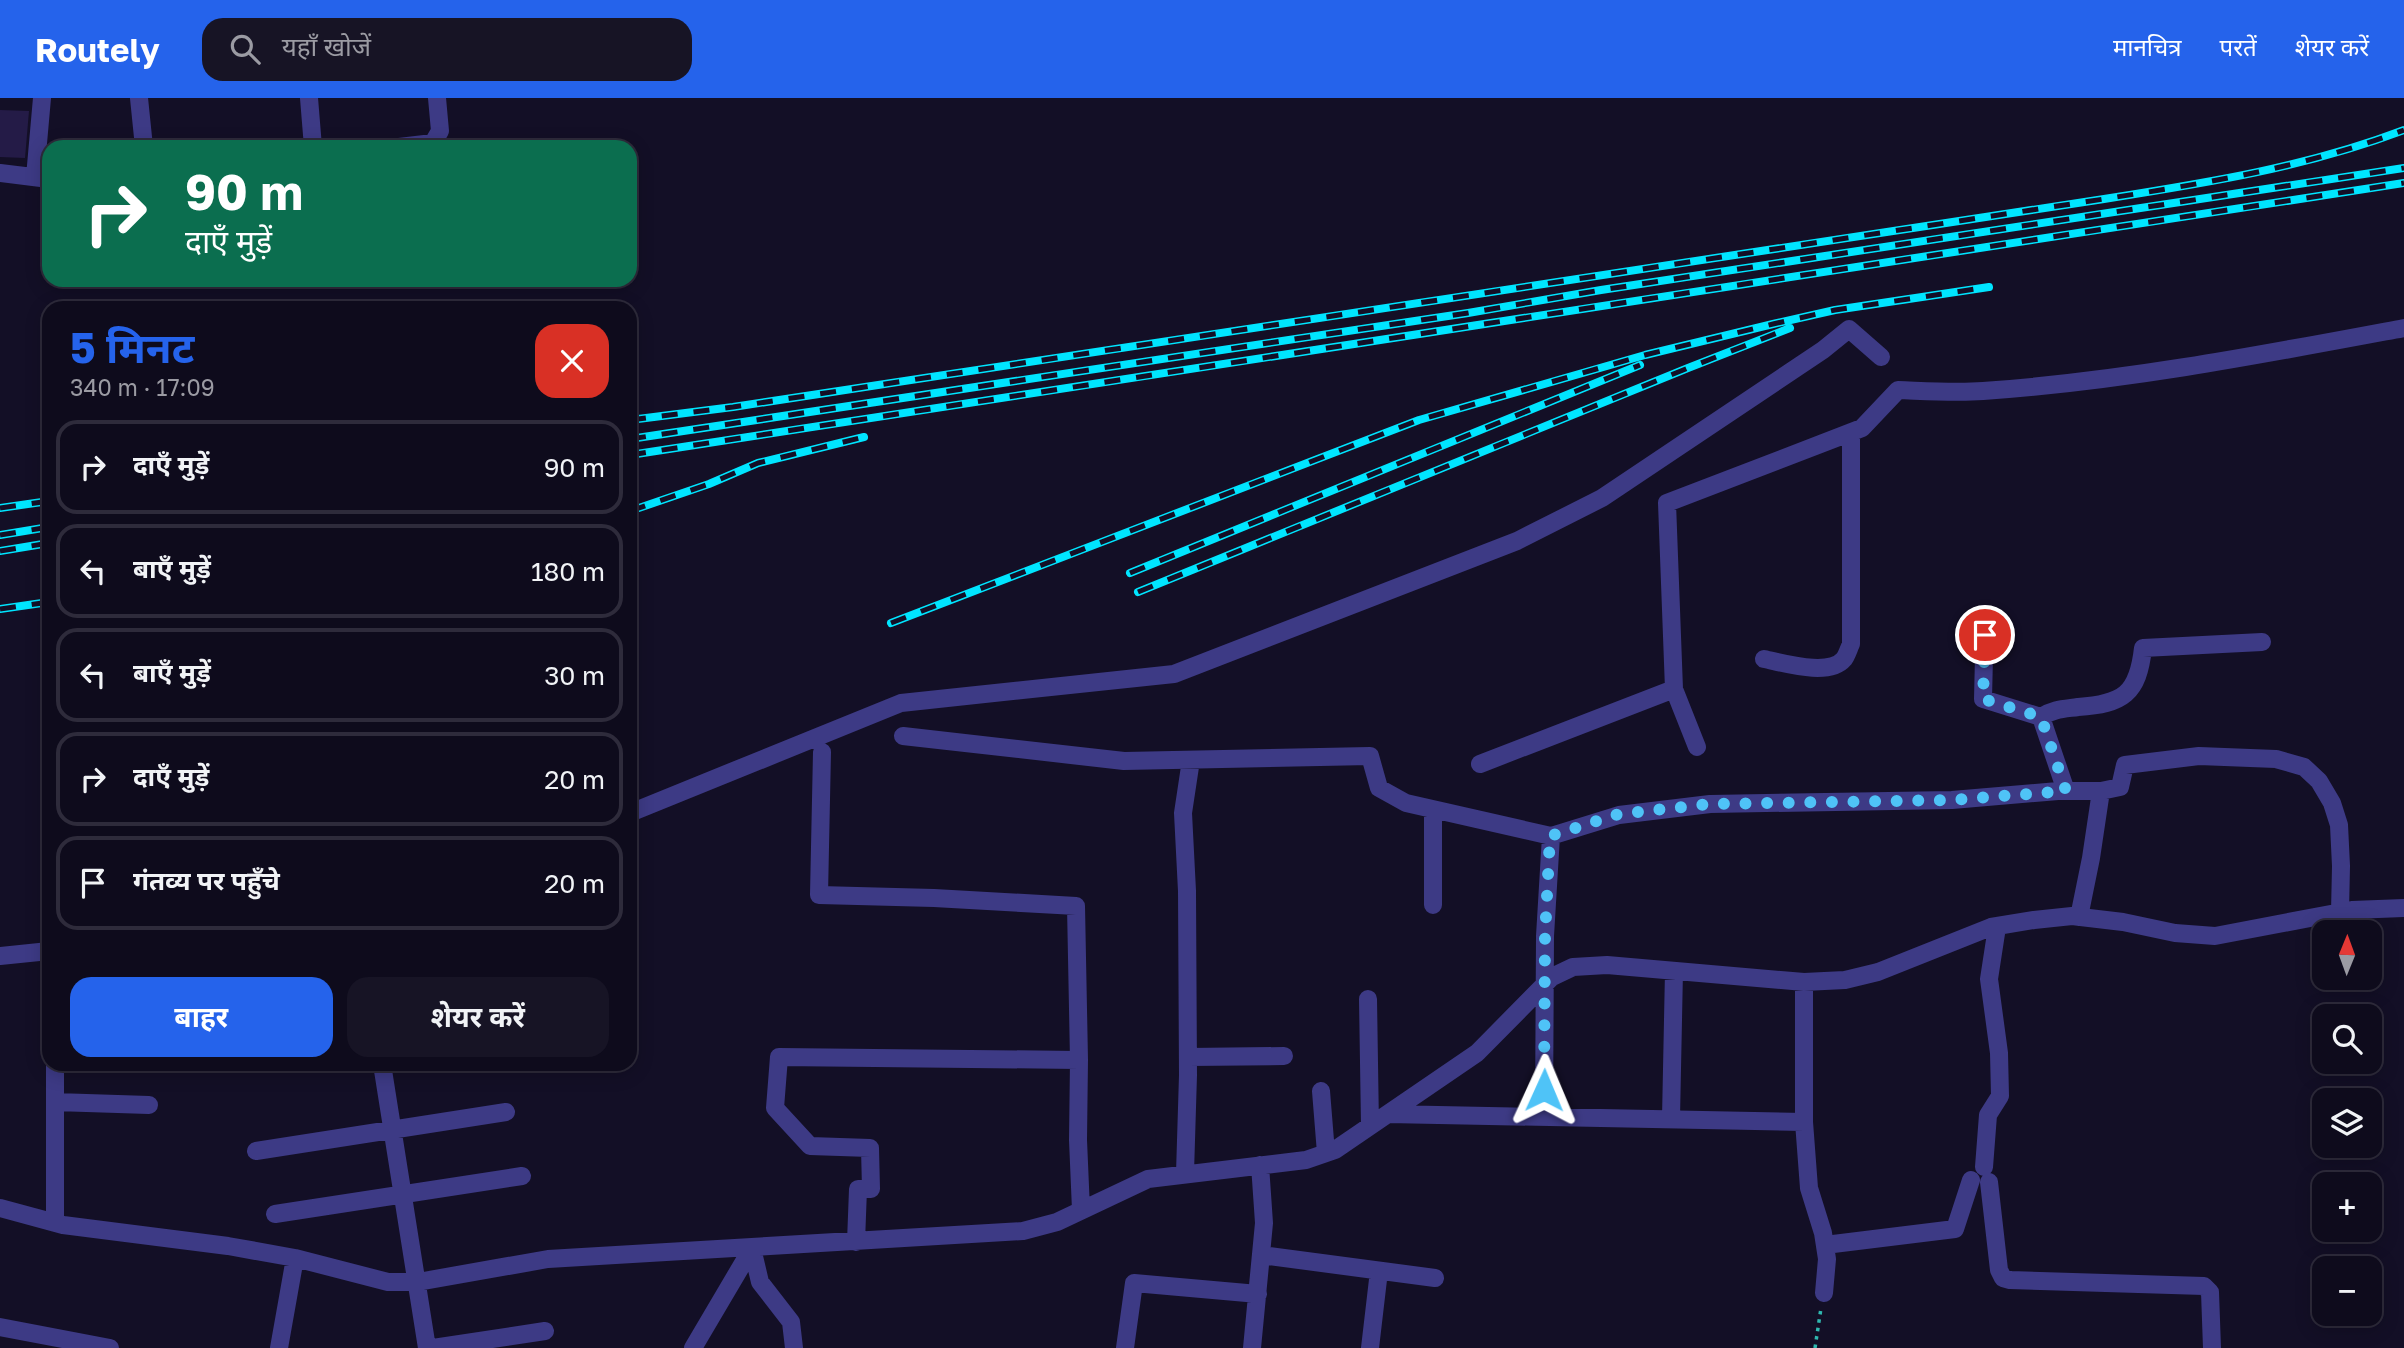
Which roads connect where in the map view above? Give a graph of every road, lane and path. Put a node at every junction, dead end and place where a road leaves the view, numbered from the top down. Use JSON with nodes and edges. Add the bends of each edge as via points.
{"nodes":[{"id":1,"x":42,"y":98,"type":"edge"},
{"id":2,"x":139,"y":98,"type":"edge"},
{"id":3,"x":309,"y":98,"type":"edge"},
{"id":4,"x":437,"y":98,"type":"edge"},
{"id":5,"x":144,"y":140,"type":"edge"},
{"id":6,"x":312,"y":140,"type":"edge"},
{"id":7,"x":435,"y":140,"type":"edge"},
{"id":8,"x":0,"y":173,"type":"edge"},
{"id":9,"x":42,"y":178,"type":"edge"},
{"id":10,"x":2404,"y":328,"type":"edge"},
{"id":11,"x":1881,"y":357,"type":"dead end"},
{"id":12,"x":1852,"y":432,"type":"junction"},
{"id":13,"x":1985,"y":614,"type":"dead end"},
{"id":14,"x":2262,"y":642,"type":"dead end"},
{"id":15,"x":1764,"y":659,"type":"dead end"},
{"id":16,"x":1674,"y":689,"type":"junction"},
{"id":17,"x":2041,"y":717,"type":"junction"},
{"id":18,"x":903,"y":736,"type":"dead end"},
{"id":19,"x":1698,"y":747,"type":"dead end"},
{"id":20,"x":822,"y":752,"type":"dead end"},
{"id":21,"x":1191,"y":760,"type":"junction"},
{"id":22,"x":1480,"y":764,"type":"dead end"},
{"id":23,"x":2066,"y":791,"type":"junction"},
{"id":24,"x":2101,"y":791,"type":"junction"},
{"id":25,"x":637,"y":810,"type":"edge"},
{"id":26,"x":1433,"y":810,"type":"junction"},
{"id":27,"x":1550,"y":836,"type":"junction"},
{"id":28,"x":1433,"y":905,"type":"dead end"},
{"id":29,"x":2404,"y":908,"type":"edge"},
{"id":30,"x":2340,"y":912,"type":"junction"},
{"id":31,"x":2079,"y":917,"type":"junction"},
{"id":32,"x":1997,"y":927,"type":"junction"},
{"id":33,"x":42,"y":952,"type":"edge"},
{"id":34,"x":0,"y":956,"type":"edge"},
{"id":35,"x":1674,"y":971,"type":"junction"},
{"id":36,"x":1804,"y":982,"type":"junction"},
{"id":37,"x":1545,"y":984,"type":"junction"},
{"id":38,"x":1368,"y":999,"type":"dead end"},
{"id":39,"x":1284,"y":1056,"type":"dead end"},
{"id":40,"x":1188,"y":1057,"type":"junction"},
{"id":41,"x":1079,"y":1060,"type":"junction"},
{"id":42,"x":55,"y":1071,"type":"edge"},
{"id":43,"x":383,"y":1071,"type":"edge"},
{"id":44,"x":1321,"y":1091,"type":"dead end"},
{"id":45,"x":55,"y":1102,"type":"junction"},
{"id":46,"x":149,"y":1105,"type":"dead end"},
{"id":47,"x":506,"y":1112,"type":"dead end"},
{"id":48,"x":1388,"y":1114,"type":"junction"},
{"id":49,"x":1544,"y":1116,"type":"junction"},
{"id":50,"x":1671,"y":1118,"type":"junction"},
{"id":51,"x":1804,"y":1122,"type":"junction"},
{"id":52,"x":1370,"y":1126,"type":"junction"},
{"id":53,"x":393,"y":1130,"type":"junction"},
{"id":54,"x":256,"y":1151,"type":"dead end"},
{"id":55,"x":1326,"y":1153,"type":"junction"},
{"id":56,"x":1260,"y":1165,"type":"junction"},
{"id":57,"x":1185,"y":1173,"type":"junction"},
{"id":58,"x":1987,"y":1174,"type":"junction"},
{"id":59,"x":522,"y":1177,"type":"dead end"},
{"id":60,"x":404,"y":1194,"type":"junction"},
{"id":61,"x":0,"y":1208,"type":"edge"},
{"id":62,"x":1081,"y":1210,"type":"junction"},
{"id":63,"x":275,"y":1214,"type":"dead end"},
{"id":64,"x":55,"y":1223,"type":"junction"},
{"id":65,"x":856,"y":1241,"type":"junction"},
{"id":66,"x":1825,"y":1245,"type":"junction"},
{"id":67,"x":752,"y":1248,"type":"junction"},
{"id":68,"x":1261,"y":1255,"type":"junction"},
{"id":69,"x":295,"y":1258,"type":"junction"},
{"id":70,"x":1379,"y":1270,"type":"junction"},
{"id":71,"x":1434,"y":1278,"type":"dead end"},
{"id":72,"x":418,"y":1282,"type":"junction"},
{"id":73,"x":1824,"y":1293,"type":"joint"},
{"id":74,"x":1258,"y":1294,"type":"junction"},
{"id":75,"x":0,"y":1327,"type":"edge"},
{"id":76,"x":545,"y":1331,"type":"dead end"},
{"id":77,"x":110,"y":1348,"type":"edge"},
{"id":78,"x":279,"y":1348,"type":"edge"},
{"id":79,"x":426,"y":1348,"type":"edge"},
{"id":80,"x":433,"y":1348,"type":"edge"},
{"id":81,"x":693,"y":1348,"type":"edge"},
{"id":82,"x":794,"y":1348,"type":"edge"},
{"id":83,"x":1125,"y":1348,"type":"edge"},
{"id":84,"x":1252,"y":1348,"type":"edge"},
{"id":85,"x":1370,"y":1348,"type":"edge"},
{"id":86,"x":1815,"y":1348,"type":"edge"},
{"id":87,"x":2212,"y":1348,"type":"edge"}],
"edges":[{"from":1,"to":9,"type":"street"},
{"from":2,"to":5,"type":"street"},
{"from":3,"to":6,"type":"street"},
{"from":4,"to":7,"type":"street","via":[[440,131]]},
{"from":8,"to":9,"type":"street"},
{"from":10,"to":12,"type":"street","via":[[2210,364],[1982,391],[1898,390],[1862,428]]},
{"from":11,"to":25,"type":"street","via":[[1849,329],[1602,498],[1517,541],[1174,674],[901,703]]},
{"from":12,"to":15,"type":"street","via":[[1851,644],[1844,659],[1831,668]]},
{"from":12,"to":16,"type":"street","via":[[1667,503]]},
{"from":13,"to":17,"type":"street","via":[[1983,699]]},
{"from":14,"to":17,"type":"street","via":[[2143,648],[2141,670],[2132,688],[2113,702],[2052,710]]},
{"from":16,"to":19,"type":"street"},
{"from":16,"to":22,"type":"street"},
{"from":17,"to":23,"type":"street"},
{"from":18,"to":21,"type":"street","via":[[1124,761]]},
{"from":20,"to":41,"type":"street","via":[[819,895],[1076,906]]},
{"from":21,"to":26,"type":"street","via":[[1370,756],[1379,788],[1406,803]]},
{"from":21,"to":40,"type":"street","via":[[1183,813]]},
{"from":23,"to":24,"type":"street"},
{"from":23,"to":27,"type":"street","via":[[1952,800],[1710,804],[1619,814]]},
{"from":24,"to":30,"type":"street","via":[[2120,787],[2125,765],[2199,756],[2276,759],[2304,767],[2326,792],[2339,825]]},
{"from":24,"to":31,"type":"street"},
{"from":26,"to":27,"type":"street"},
{"from":26,"to":28,"type":"street"},
{"from":27,"to":37,"type":"street"},
{"from":29,"to":30,"type":"street"},
{"from":30,"to":31,"type":"street","via":[[2215,936]]},
{"from":31,"to":32,"type":"street"},
{"from":32,"to":36,"type":"street","via":[[1878,972],[1845,980]]},
{"from":32,"to":58,"type":"street","via":[[1989,978],[2000,1096],[1988,1115]]},
{"from":33,"to":34,"type":"street"},
{"from":35,"to":36,"type":"street"},
{"from":35,"to":37,"type":"street","via":[[1573,967]]},
{"from":35,"to":50,"type":"street"},
{"from":36,"to":51,"type":"street"},
{"from":37,"to":48,"type":"street","via":[[1477,1053]]},
{"from":37,"to":49,"type":"street"},
{"from":38,"to":52,"type":"street"},
{"from":39,"to":40,"type":"street"},
{"from":40,"to":57,"type":"street"},
{"from":41,"to":62,"type":"street"},
{"from":41,"to":65,"type":"street","via":[[779,1057],[775,1108],[810,1146],[870,1148],[871,1189],[858,1189]]},
{"from":42,"to":45,"type":"street"},
{"from":43,"to":53,"type":"street"},
{"from":44,"to":55,"type":"street"},
{"from":45,"to":46,"type":"street"},
{"from":45,"to":64,"type":"street"},
{"from":47,"to":53,"type":"street"},
{"from":48,"to":49,"type":"street"},
{"from":48,"to":52,"type":"street"},
{"from":49,"to":50,"type":"street"},
{"from":50,"to":51,"type":"street"},
{"from":51,"to":66,"type":"street","via":[[1809,1188]]},
{"from":52,"to":55,"type":"street"},
{"from":53,"to":54,"type":"street"},
{"from":53,"to":60,"type":"street"},
{"from":55,"to":56,"type":"street"},
{"from":56,"to":57,"type":"street"},
{"from":56,"to":68,"type":"street"},
{"from":57,"to":62,"type":"street","via":[[1149,1179]]},
{"from":58,"to":66,"type":"street","via":[[1981,1187],[1971,1180],[1955,1230]]},
{"from":58,"to":87,"type":"street","via":[[2003,1278],[2204,1286],[2210,1292]]},
{"from":59,"to":60,"type":"street"},
{"from":60,"to":63,"type":"street"},
{"from":60,"to":72,"type":"street"},
{"from":61,"to":64,"type":"street"},
{"from":62,"to":65,"type":"street","via":[[1023,1231]]},
{"from":64,"to":69,"type":"street"},
{"from":65,"to":67,"type":"street"},
{"from":66,"to":73,"type":"street"},
{"from":67,"to":72,"type":"street","via":[[548,1259]]},
{"from":67,"to":81,"type":"street"},
{"from":67,"to":82,"type":"street","via":[[760,1282],[791,1322]]},
{"from":68,"to":70,"type":"street"},
{"from":68,"to":74,"type":"street"},
{"from":69,"to":72,"type":"street","via":[[388,1282]]},
{"from":69,"to":78,"type":"street"},
{"from":70,"to":71,"type":"street"},
{"from":70,"to":85,"type":"street"},
{"from":72,"to":79,"type":"street"},
{"from":73,"to":86,"type":"path"},
{"from":74,"to":83,"type":"street","via":[[1134,1283]]},
{"from":74,"to":84,"type":"street"},
{"from":75,"to":77,"type":"street"},
{"from":76,"to":80,"type":"street"}]}
